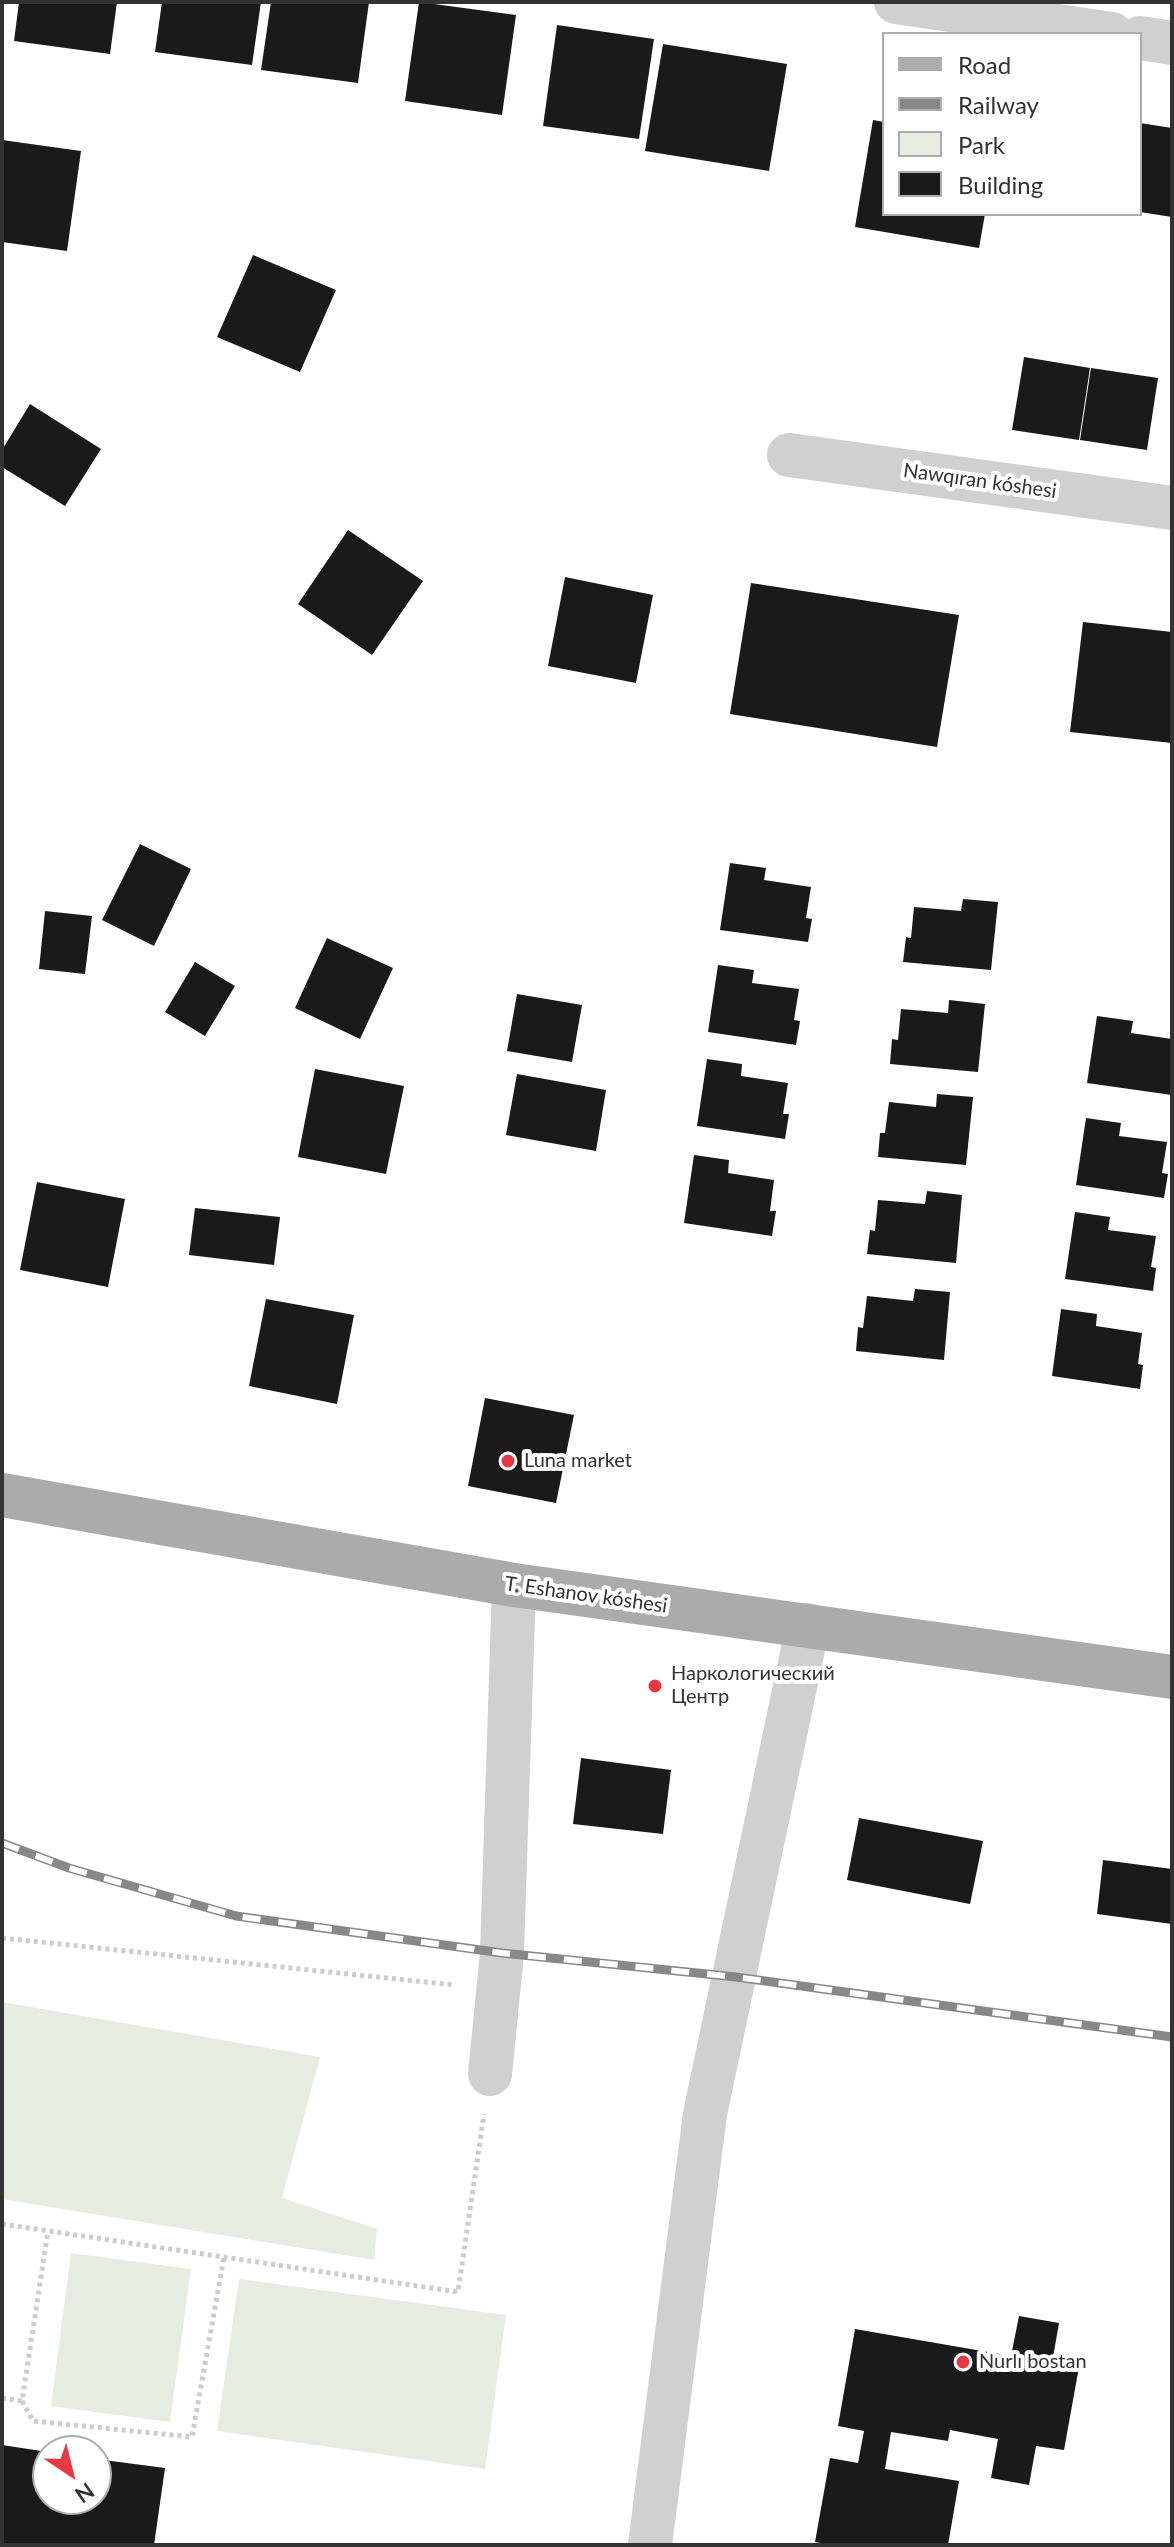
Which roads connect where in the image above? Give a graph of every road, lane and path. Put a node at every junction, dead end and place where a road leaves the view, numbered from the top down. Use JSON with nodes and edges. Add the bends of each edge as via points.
{"nodes":[{"id":1,"x":896,"y":2,"type":"edge"},
{"id":2,"x":1098,"y":32,"type":"edge"},
{"id":3,"x":1142,"y":38,"type":"edge"},
{"id":4,"x":1172,"y":43,"type":"edge"},
{"id":5,"x":789,"y":455,"type":"dead end"},
{"id":6,"x":1172,"y":508,"type":"edge"},
{"id":7,"x":2,"y":1495,"type":"edge"},
{"id":8,"x":514,"y":1585,"type":"junction"},
{"id":9,"x":808,"y":1625,"type":"junction"},
{"id":10,"x":1172,"y":1677,"type":"edge"},
{"id":11,"x":2,"y":1938,"type":"edge"},
{"id":12,"x":499,"y":1990,"type":"junction"},
{"id":13,"x":490,"y":2074,"type":"joint"},
{"id":14,"x":2,"y":2224,"type":"edge"},
{"id":15,"x":48,"y":2231,"type":"junction"},
{"id":16,"x":224,"y":2257,"type":"junction"},
{"id":17,"x":2,"y":2398,"type":"edge"},
{"id":18,"x":22,"y":2401,"type":"junction"},
{"id":19,"x":650,"y":2545,"type":"edge"}],
"edges":[{"from":1,"to":2,"type":"street"},
{"from":3,"to":4,"type":"street"},
{"from":5,"to":6,"type":"street","name":"Nawqıran kóshesi"},
{"from":7,"to":8,"type":"main road","name":"T. Eshanov kóshesi"},
{"from":8,"to":9,"type":"main road","name":"T. Eshanov kóshesi"},
{"from":8,"to":12,"type":"street"},
{"from":9,"to":10,"type":"main road","name":"T. Eshanov kóshesi"},
{"from":9,"to":19,"type":"street","via":[[705,2114]]},
{"from":11,"to":12,"type":"path"},
{"from":12,"to":13,"type":"street"},
{"from":13,"to":16,"type":"path","via":[[458,2292]]},
{"from":14,"to":15,"type":"path"},
{"from":15,"to":16,"type":"path"},
{"from":15,"to":18,"type":"path"},
{"from":16,"to":18,"type":"path","via":[[192,2437],[33,2421]]},
{"from":17,"to":18,"type":"path"}]}
